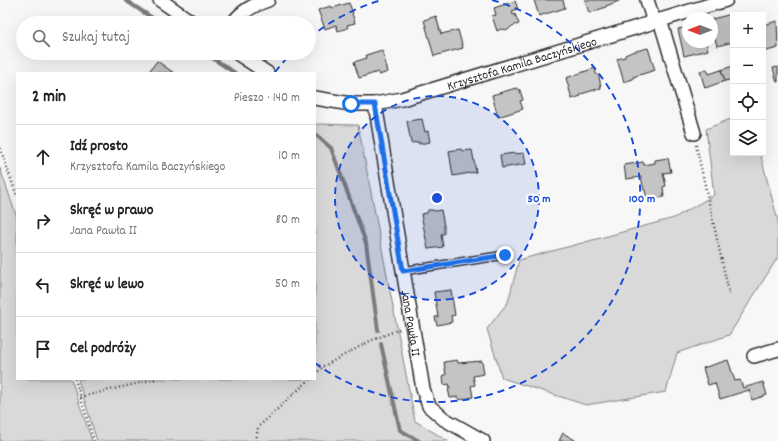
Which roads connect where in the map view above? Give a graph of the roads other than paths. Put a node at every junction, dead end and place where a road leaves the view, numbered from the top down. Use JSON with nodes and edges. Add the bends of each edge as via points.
{"nodes":[{"id":1,"x":160,"y":0,"type":"edge"},
{"id":2,"x":268,"y":0,"type":"edge"},
{"id":3,"x":647,"y":0,"type":"edge"},
{"id":4,"x":726,"y":0,"type":"edge"},
{"id":5,"x":183,"y":16,"type":"edge"},
{"id":6,"x":238,"y":16,"type":"edge"},
{"id":7,"x":657,"y":21,"type":"junction"},
{"id":8,"x":248,"y":60,"type":"edge"},
{"id":9,"x":266,"y":72,"type":"edge"},
{"id":10,"x":316,"y":98,"type":"edge"},
{"id":11,"x":375,"y":104,"type":"junction"},
{"id":12,"x":694,"y":133,"type":"road end"},
{"id":13,"x":505,"y":255,"type":"dead end"},
{"id":14,"x":403,"y":271,"type":"junction"},
{"id":15,"x":778,"y":349,"type":"edge"},
{"id":16,"x":754,"y":356,"type":"dead end"},
{"id":17,"x":483,"y":441,"type":"edge"}],
"edges":[{"from":1,"to":5,"type":"street"},
{"from":2,"to":6,"type":"street","via":[[255,4]]},
{"from":3,"to":7,"type":"street"},
{"from":4,"to":7,"type":"street","name":"Krzysztofa Kamila Baczyńskiego"},
{"from":7,"to":11,"type":"street","name":"Krzysztofa Kamila Baczyńskiego"},
{"from":7,"to":12,"type":"street"},
{"from":8,"to":9,"type":"street"},
{"from":10,"to":11,"type":"street","name":"Krzysztofa Kamila Baczyńskiego","via":[[351,104]]},
{"from":11,"to":14,"type":"street","name":"Jana Pawła II"},
{"from":13,"to":14,"type":"lane"},
{"from":14,"to":17,"type":"street","name":"Jana Pawła II","via":[[423,389],[429,406],[444,419]]},
{"from":15,"to":16,"type":"street"}]}
